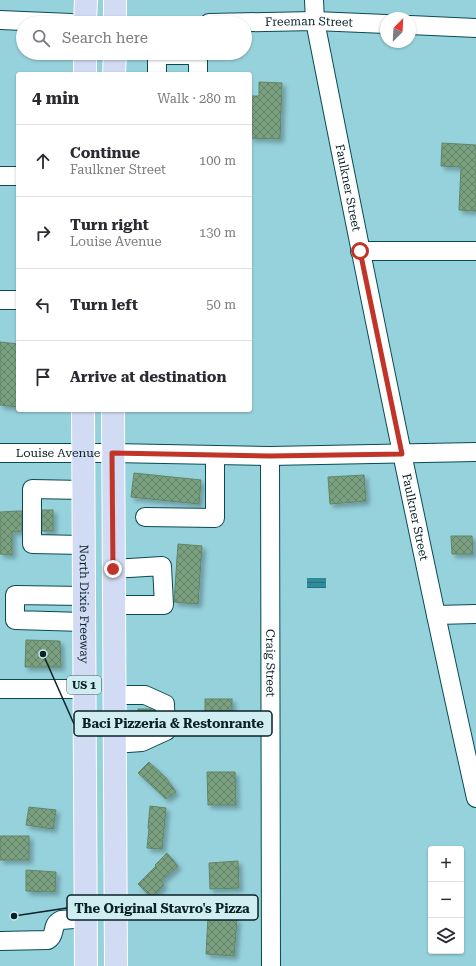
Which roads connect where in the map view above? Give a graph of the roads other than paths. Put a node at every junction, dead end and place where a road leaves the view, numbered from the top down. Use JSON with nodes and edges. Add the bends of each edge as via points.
{"nodes":[{"id":1,"x":86,"y":0,"type":"edge"},
{"id":2,"x":115,"y":0,"type":"edge"},
{"id":3,"x":314,"y":0,"type":"edge"},
{"id":4,"x":85,"y":16,"type":"edge"},
{"id":5,"x":115,"y":16,"type":"edge"},
{"id":6,"x":0,"y":20,"type":"edge"},
{"id":7,"x":16,"y":21,"type":"edge"},
{"id":8,"x":315,"y":21,"type":"junction"},
{"id":9,"x":252,"y":22,"type":"edge"},
{"id":10,"x":380,"y":24,"type":"edge"},
{"id":11,"x":416,"y":25,"type":"edge"},
{"id":12,"x":476,"y":28,"type":"edge"},
{"id":13,"x":85,"y":60,"type":"edge"},
{"id":14,"x":114,"y":60,"type":"edge"},
{"id":15,"x":157,"y":60,"type":"edge"},
{"id":16,"x":198,"y":60,"type":"edge"},
{"id":17,"x":85,"y":72,"type":"edge"},
{"id":18,"x":114,"y":72,"type":"edge"},
{"id":19,"x":158,"y":72,"type":"edge"},
{"id":20,"x":198,"y":72,"type":"edge"},
{"id":21,"x":0,"y":176,"type":"edge"},
{"id":22,"x":16,"y":176,"type":"edge"},
{"id":23,"x":360,"y":251,"type":"junction"},
{"id":24,"x":476,"y":251,"type":"edge"},
{"id":25,"x":0,"y":300,"type":"edge"},
{"id":26,"x":16,"y":300,"type":"edge"},
{"id":27,"x":82,"y":412,"type":"edge"},
{"id":28,"x":113,"y":412,"type":"edge"},
{"id":29,"x":476,"y":452,"type":"edge"},
{"id":30,"x":0,"y":453,"type":"edge"},
{"id":31,"x":82,"y":453,"type":"junction"},
{"id":32,"x":112,"y":453,"type":"junction"},
{"id":33,"x":402,"y":454,"type":"junction"},
{"id":34,"x":215,"y":455,"type":"junction"},
{"id":35,"x":270,"y":456,"type":"junction"},
{"id":36,"x":82,"y":490,"type":"junction"},
{"id":37,"x":145,"y":517,"type":"dead end"},
{"id":38,"x":83,"y":545,"type":"junction"},
{"id":39,"x":113,"y":569,"type":"junction"},
{"id":40,"x":83,"y":596,"type":"junction"},
{"id":41,"x":114,"y":605,"type":"junction"},
{"id":42,"x":476,"y":614,"type":"edge"},
{"id":43,"x":436,"y":615,"type":"junction"},
{"id":44,"x":83,"y":622,"type":"junction"},
{"id":45,"x":0,"y":689,"type":"edge"},
{"id":46,"x":84,"y":689,"type":"junction"},
{"id":47,"x":114,"y":695,"type":"junction"},
{"id":48,"x":114,"y":744,"type":"junction"},
{"id":49,"x":474,"y":779,"type":"edge"},
{"id":50,"x":476,"y":798,"type":"edge"},
{"id":51,"x":86,"y":918,"type":"junction"},
{"id":52,"x":0,"y":941,"type":"edge"},
{"id":53,"x":86,"y":966,"type":"edge"},
{"id":54,"x":116,"y":966,"type":"edge"},
{"id":55,"x":271,"y":966,"type":"edge"}],
"edges":[{"from":1,"to":4,"type":"main road"},
{"from":2,"to":5,"type":"main road"},
{"from":3,"to":8,"type":"street","name":"Faulkner Street"},
{"from":6,"to":7,"type":"street"},
{"from":8,"to":9,"type":"street","name":"Freeman Street"},
{"from":8,"to":10,"type":"street","name":"Freeman Street"},
{"from":8,"to":23,"type":"street","name":"Faulkner Street"},
{"from":11,"to":12,"type":"street"},
{"from":13,"to":17,"type":"main road"},
{"from":14,"to":18,"type":"main road"},
{"from":15,"to":19,"type":"street"},
{"from":16,"to":20,"type":"street"},
{"from":21,"to":22,"type":"street"},
{"from":23,"to":24,"type":"street"},
{"from":23,"to":33,"type":"street","name":"Faulkner Street"},
{"from":25,"to":26,"type":"street"},
{"from":27,"to":31,"type":"main road","name":"North Dixie Freeway","number":"US 1"},
{"from":28,"to":32,"type":"main road","number":"US 1"},
{"from":29,"to":33,"type":"street","name":"Louise Avenue"},
{"from":30,"to":31,"type":"street","name":"Louise Avenue"},
{"from":31,"to":32,"type":"street","name":"Louise Avenue"},
{"from":31,"to":36,"type":"main road","name":"North Dixie Freeway","number":"US 1"},
{"from":32,"to":34,"type":"street","name":"Louise Avenue"},
{"from":32,"to":39,"type":"main road","number":"US 1"},
{"from":33,"to":35,"type":"street","name":"Louise Avenue"},
{"from":33,"to":43,"type":"street","name":"Faulkner Street"},
{"from":34,"to":35,"type":"street","name":"Louise Avenue"},
{"from":34,"to":37,"type":"street","via":[[215,518]]},
{"from":35,"to":55,"type":"street","name":"Craig Street"},
{"from":36,"to":38,"type":"main road","name":"North Dixie Freeway","number":"US 1"},
{"from":36,"to":38,"type":"street","via":[[32,489],[32,544]]},
{"from":38,"to":40,"type":"main road","name":"North Dixie Freeway","number":"US 1"},
{"from":39,"to":41,"type":"main road","number":"US 1"},
{"from":39,"to":41,"type":"street","via":[[162,566],[164,605]]},
{"from":40,"to":44,"type":"main road","name":"North Dixie Freeway","number":"US 1"},
{"from":40,"to":44,"type":"street","via":[[15,595],[15,620]]},
{"from":41,"to":47,"type":"main road","number":"US 1"},
{"from":42,"to":43,"type":"street"},
{"from":43,"to":49,"type":"street","name":"Faulkner Street"},
{"from":44,"to":46,"type":"main road","name":"North Dixie Freeway","number":"US 1"},
{"from":45,"to":46,"type":"street"},
{"from":46,"to":51,"type":"main road","name":"North Dixie Freeway","number":"US 1"},
{"from":47,"to":48,"type":"main road","number":"US 1"},
{"from":47,"to":48,"type":"street","via":[[145,695],[165,704],[166,731],[142,742]]},
{"from":48,"to":54,"type":"main road","number":"US 1"},
{"from":49,"to":50,"type":"street","name":"Faulkner Street"},
{"from":51,"to":52,"type":"street","via":[[58,921],[53,929],[53,935],[48,940]]},
{"from":51,"to":53,"type":"main road","name":"North Dixie Freeway","number":"US 1"}]}
